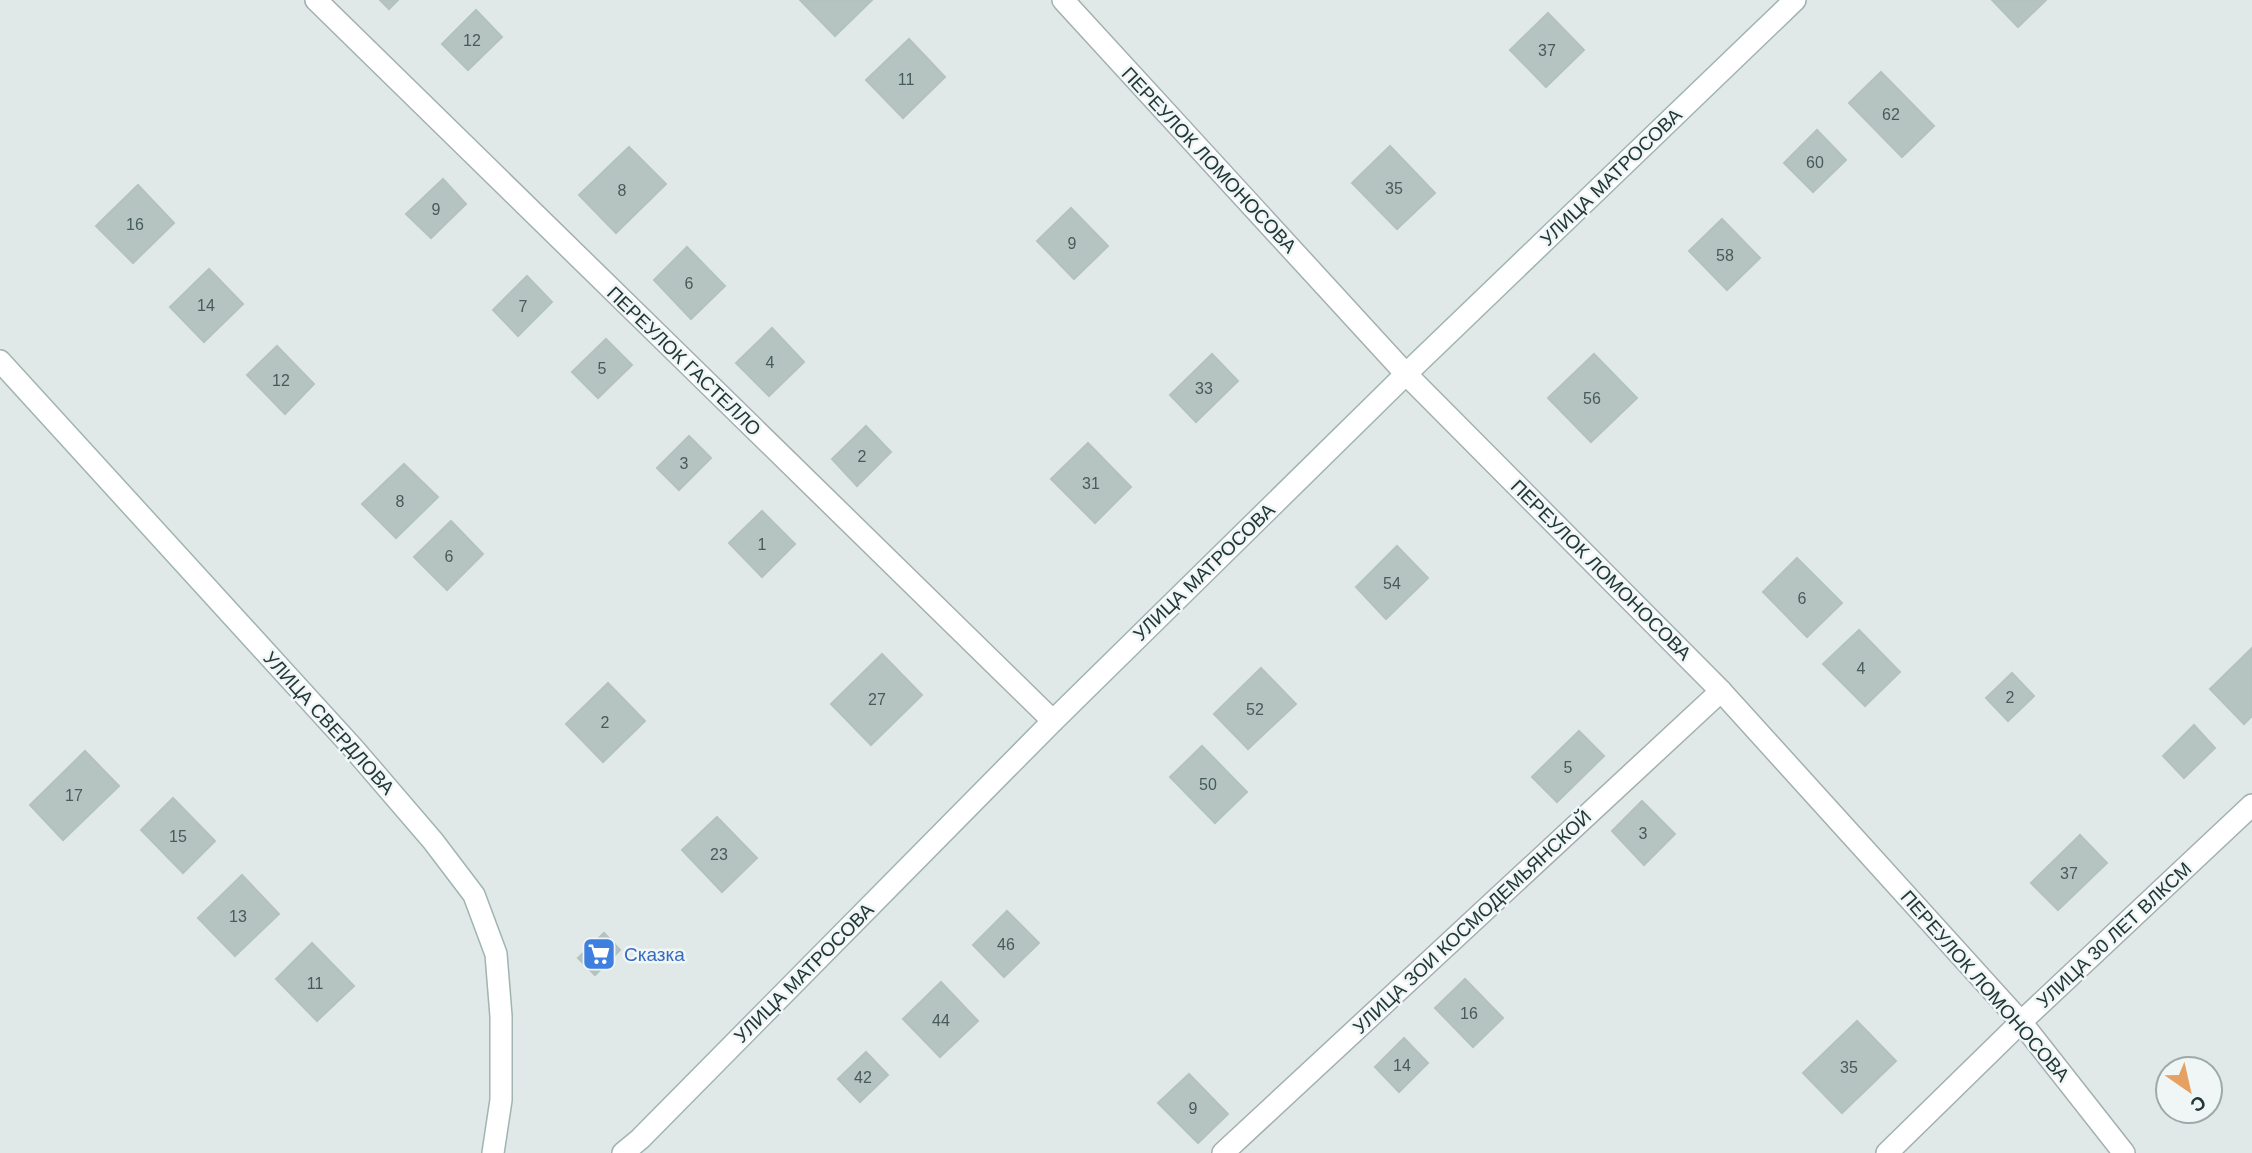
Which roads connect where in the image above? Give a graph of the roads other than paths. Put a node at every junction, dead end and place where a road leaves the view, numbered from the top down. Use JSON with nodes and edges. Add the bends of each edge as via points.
{"nodes":[{"id":1,"x":316,"y":0,"type":"edge"},
{"id":2,"x":1063,"y":0,"type":"edge"},
{"id":3,"x":1795,"y":0,"type":"edge"},
{"id":4,"x":0,"y":361,"type":"edge"},
{"id":5,"x":1406,"y":374,"type":"junction"},
{"id":6,"x":1721,"y":691,"type":"junction"},
{"id":7,"x":1052,"y":721,"type":"junction"},
{"id":8,"x":2252,"y":805,"type":"edge"},
{"id":9,"x":2021,"y":1022,"type":"junction"},
{"id":10,"x":493,"y":1153,"type":"edge"},
{"id":11,"x":623,"y":1153,"type":"edge"},
{"id":12,"x":1223,"y":1153,"type":"edge"},
{"id":13,"x":1886,"y":1153,"type":"edge"},
{"id":14,"x":2124,"y":1153,"type":"edge"}],
"edges":[{"from":1,"to":7,"type":"street","name":"ПЕРЕУЛОК ГАСТЕЛЛО"},
{"from":2,"to":5,"type":"street","name":"ПЕРЕУЛОК ЛОМОНОСОВА"},
{"from":3,"to":5,"type":"street","name":"УЛИЦА МАТРОСОВА"},
{"from":4,"to":10,"type":"street","name":"УЛИЦА СВЕРДЛОВА","via":[[354,749],[474,895],[496,954],[501,1016],[500,1100]]},
{"from":5,"to":6,"type":"street","name":"ПЕРЕУЛОК ЛОМОНОСОВА"},
{"from":5,"to":7,"type":"street","name":"УЛИЦА МАТРОСОВА"},
{"from":6,"to":9,"type":"street","name":"ПЕРЕУЛОК ЛОМОНОСОВА"},
{"from":6,"to":12,"type":"street","name":"УЛИЦА ЗОИ КОСМОДЕМЬЯНСКОЙ"},
{"from":7,"to":11,"type":"street","name":"УЛИЦА МАТРОСОВА"},
{"from":8,"to":9,"type":"street","name":"УЛИЦА 30 ЛЕТ ВЛКСМ"},
{"from":9,"to":13,"type":"street","name":"УЛИЦА 30 ЛЕТ ВЛКСМ"},
{"from":9,"to":14,"type":"street","name":"ПЕРЕУЛОК ЛОМОНОСОВА"}]}
